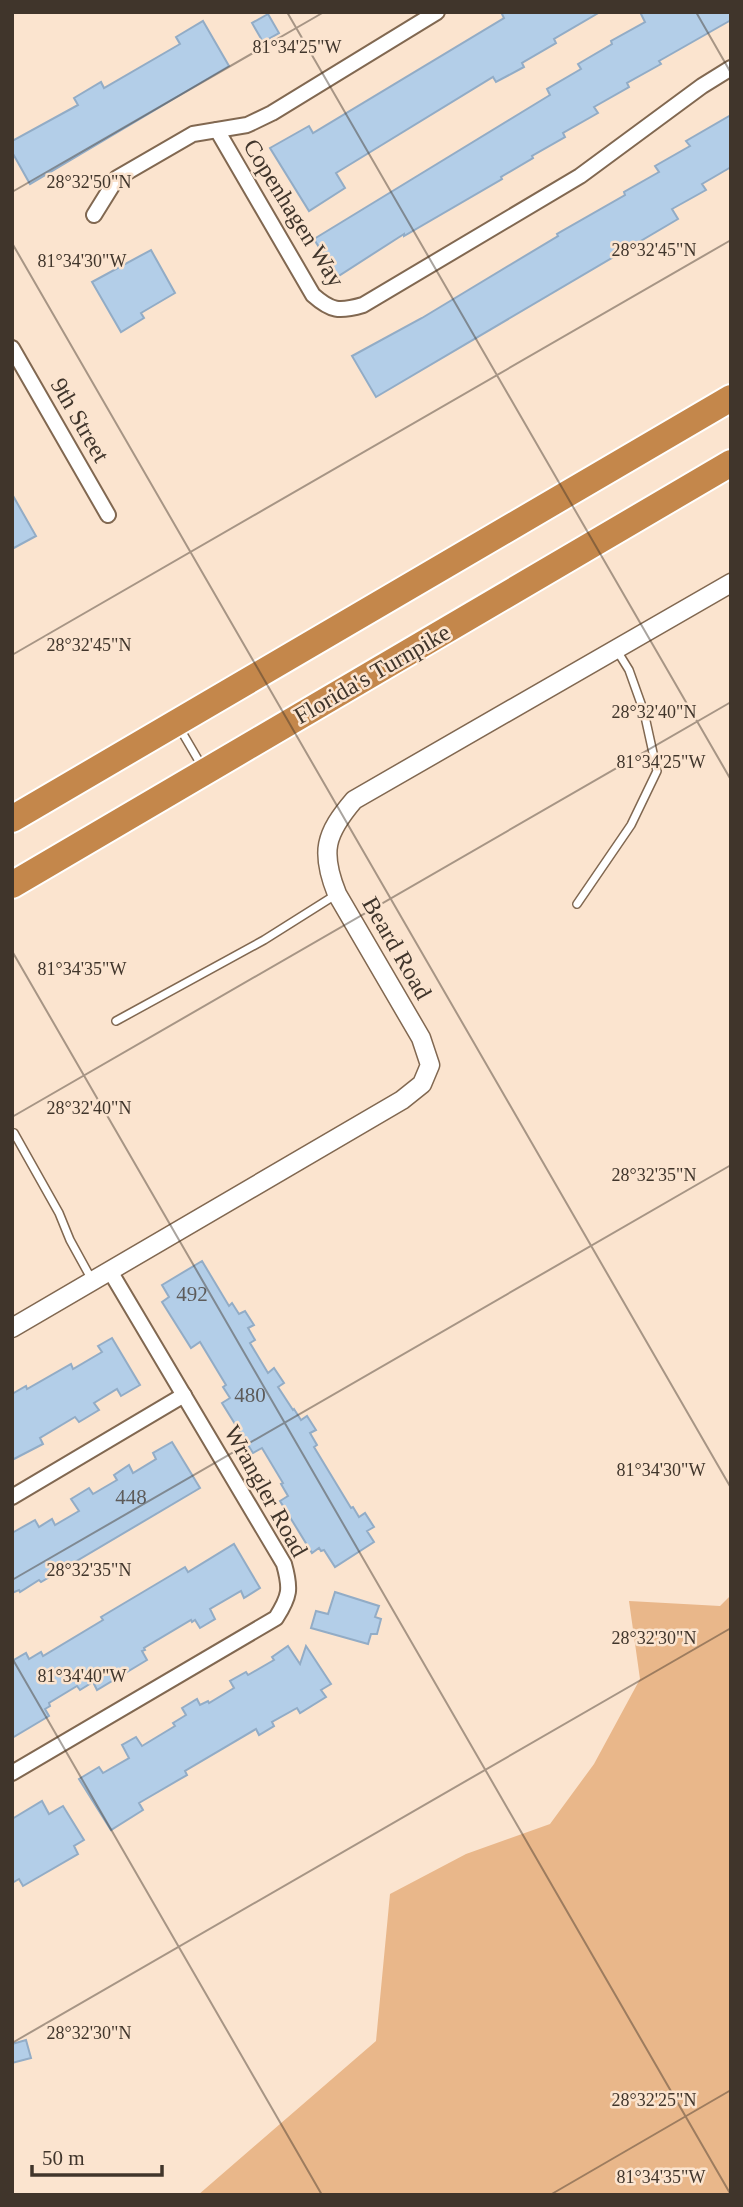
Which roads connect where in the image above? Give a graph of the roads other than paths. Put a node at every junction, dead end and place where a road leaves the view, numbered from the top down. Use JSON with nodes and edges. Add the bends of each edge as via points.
{"nodes":[{"id":1,"x":438,"y":12,"type":"edge"},
{"id":2,"x":731,"y":68,"type":"edge"},
{"id":3,"x":217,"y":130,"type":"junction"},
{"id":4,"x":94,"y":215,"type":"dead end"},
{"id":5,"x":12,"y":348,"type":"edge"},
{"id":6,"x":731,"y":398,"type":"edge"},
{"id":7,"x":731,"y":463,"type":"edge"},
{"id":8,"x":108,"y":515,"type":"dead end"},
{"id":9,"x":731,"y":583,"type":"edge"},
{"id":10,"x":616,"y":649,"type":"junction"},
{"id":11,"x":177,"y":723,"type":"junction"},
{"id":12,"x":206,"y":772,"type":"junction"},
{"id":13,"x":12,"y":819,"type":"edge"},
{"id":14,"x":12,"y":885,"type":"edge"},
{"id":15,"x":337,"y":894,"type":"junction"},
{"id":16,"x":577,"y":904,"type":"dead end"},
{"id":17,"x":117,"y":1021,"type":"dead end"},
{"id":18,"x":14,"y":1133,"type":"dead end"},
{"id":19,"x":110,"y":1271,"type":"junction"},
{"id":20,"x":92,"y":1281,"type":"junction"},
{"id":21,"x":12,"y":1328,"type":"edge"},
{"id":22,"x":184,"y":1395,"type":"junction"},
{"id":23,"x":12,"y":1497,"type":"edge"},
{"id":24,"x":12,"y":1773,"type":"edge"}],
"edges":[{"from":1,"to":3,"type":"street","name":"Copenhagen Way","via":[[272,113],[247,125]]},
{"from":2,"to":3,"type":"street","name":"Copenhagen Way","via":[[580,176],[363,305],[343,311],[326,306],[313,295]]},
{"from":3,"to":4,"type":"street","via":[[193,134],[117,178]]},
{"from":5,"to":8,"type":"street","name":"9th Street"},
{"from":6,"to":11,"type":"highway"},
{"from":7,"to":12,"type":"highway","name":"Florida's Turnpike"},
{"from":9,"to":10,"type":"street","name":"Beard Road"},
{"from":10,"to":15,"type":"street","name":"Beard Road","via":[[354,800],[327,844],[327,869]]},
{"from":10,"to":16,"type":"lane","via":[[644,712],[657,771],[631,825]]},
{"from":11,"to":12,"type":"lane"},
{"from":11,"to":13,"type":"highway"},
{"from":12,"to":14,"type":"highway","name":"Florida's Turnpike"},
{"from":15,"to":17,"type":"lane"},
{"from":15,"to":19,"type":"street","name":"Beard Road","via":[[421,1038],[430,1065],[422,1084]]},
{"from":18,"to":20,"type":"lane"},
{"from":19,"to":20,"type":"street","name":"Beard Road"},
{"from":19,"to":22,"type":"street","name":"Wrangler Road"},
{"from":20,"to":21,"type":"street","name":"Beard Road"},
{"from":22,"to":23,"type":"street"},
{"from":22,"to":24,"type":"street","name":"Wrangler Road","via":[[284,1564],[290,1584],[287,1600],[276,1618]]}]}
